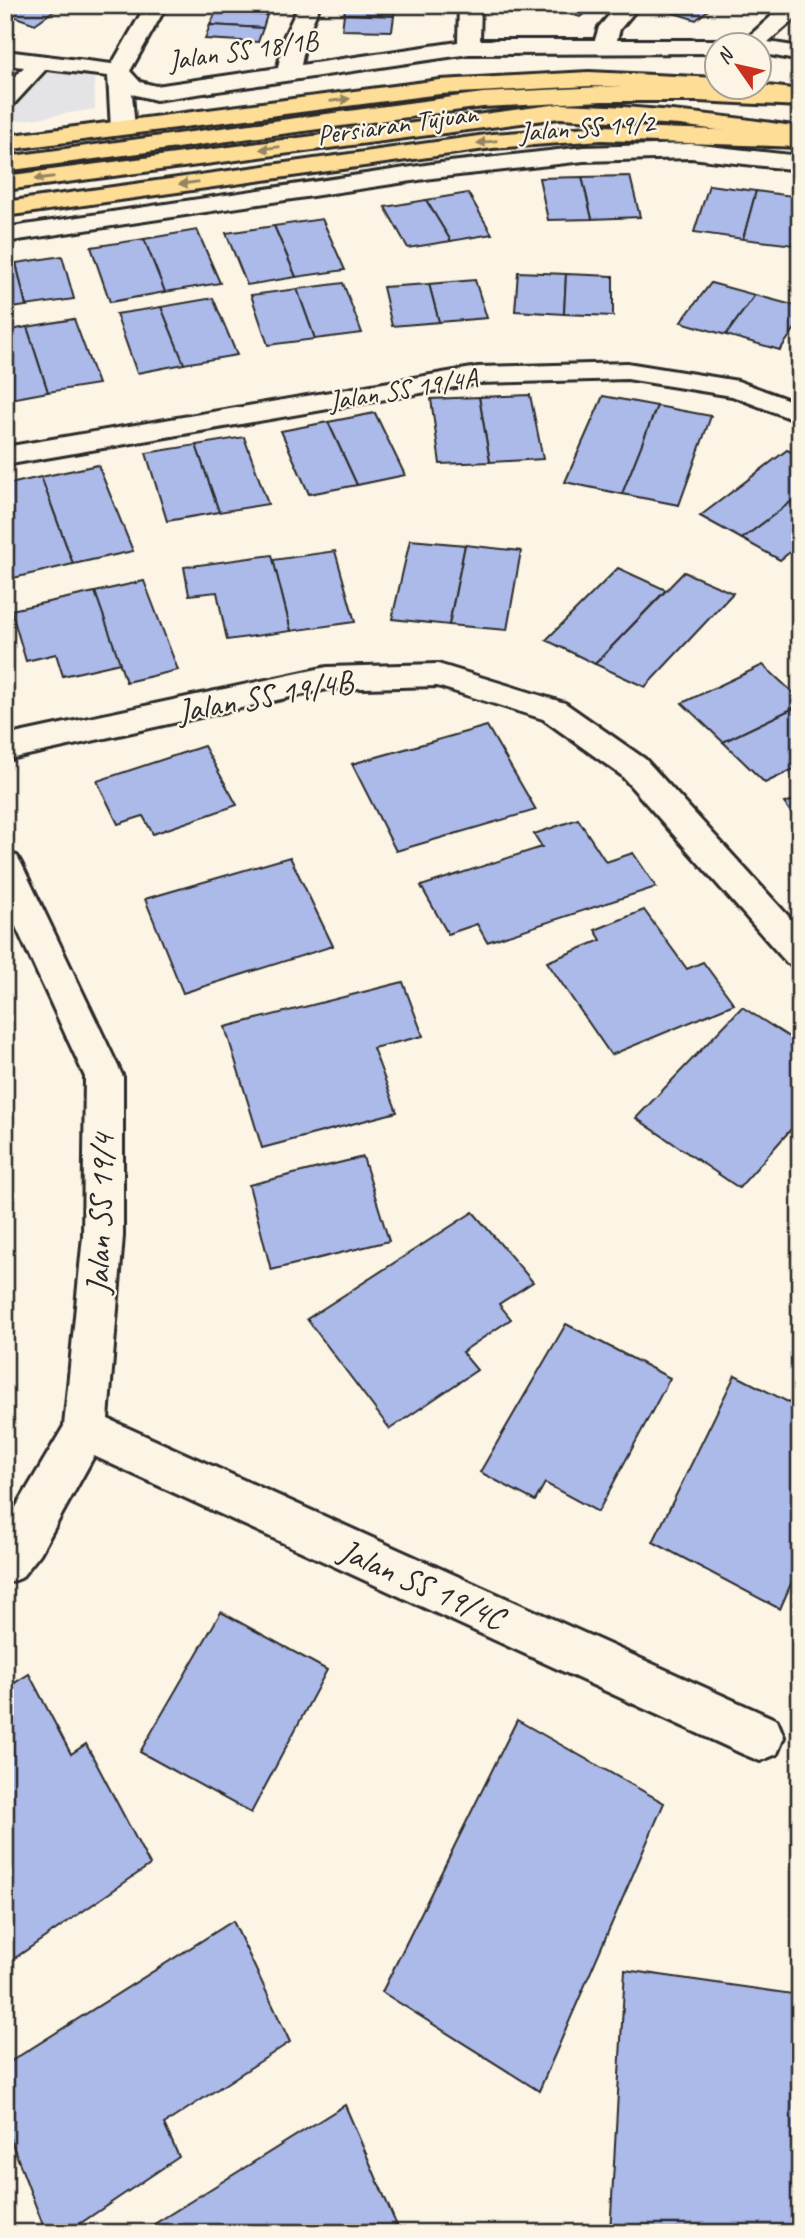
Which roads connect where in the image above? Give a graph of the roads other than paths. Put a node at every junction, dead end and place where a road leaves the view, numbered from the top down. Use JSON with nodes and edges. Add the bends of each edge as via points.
{"nodes":[{"id":1,"x":157,"y":5,"type":"edge"},
{"id":2,"x":310,"y":5,"type":"edge"},
{"id":3,"x":470,"y":5,"type":"edge"},
{"id":4,"x":630,"y":5,"type":"edge"},
{"id":5,"x":797,"y":5,"type":"edge"},
{"id":6,"x":765,"y":32,"type":"edge"},
{"id":7,"x":605,"y":44,"type":"junction"},
{"id":8,"x":704,"y":45,"type":"edge"},
{"id":9,"x":469,"y":47,"type":"junction"},
{"id":10,"x":774,"y":49,"type":"edge"},
{"id":11,"x":800,"y":54,"type":"edge"},
{"id":12,"x":5,"y":58,"type":"edge"},
{"id":13,"x":41,"y":62,"type":"junction"},
{"id":14,"x":119,"y":71,"type":"junction"},
{"id":15,"x":288,"y":73,"type":"junction"},
{"id":16,"x":704,"y":84,"type":"edge"},
{"id":17,"x":774,"y":94,"type":"edge"},
{"id":18,"x":800,"y":98,"type":"edge"},
{"id":19,"x":5,"y":100,"type":"edge"},
{"id":20,"x":123,"y":129,"type":"junction"},
{"id":21,"x":800,"y":134,"type":"edge"},
{"id":22,"x":800,"y":140,"type":"edge"},
{"id":23,"x":5,"y":143,"type":"edge"},
{"id":24,"x":800,"y":163,"type":"edge"},
{"id":25,"x":5,"y":164,"type":"edge"},
{"id":26,"x":5,"y":183,"type":"edge"},
{"id":27,"x":5,"y":209,"type":"edge"},
{"id":28,"x":5,"y":235,"type":"edge"},
{"id":29,"x":800,"y":414,"type":"edge"},
{"id":30,"x":5,"y":456,"type":"edge"},
{"id":31,"x":5,"y":748,"type":"edge"},
{"id":32,"x":5,"y":865,"type":"edge"},
{"id":33,"x":800,"y":953,"type":"edge"},
{"id":34,"x":85,"y":1430,"type":"junction"},
{"id":35,"x":5,"y":1562,"type":"edge"},
{"id":36,"x":760,"y":1737,"type":"dead end"}],
"edges":[{"from":1,"to":14,"type":"street"},
{"from":2,"to":15,"type":"street","via":[[295,37]]},
{"from":3,"to":9,"type":"street"},
{"from":4,"to":7,"type":"street","via":[[610,27]]},
{"from":5,"to":6,"type":"street"},
{"from":7,"to":8,"type":"street","name":"Jalan SS 18/1B"},
{"from":7,"to":9,"type":"street","name":"Jalan SS 18/1B"},
{"from":9,"to":15,"type":"street","name":"Jalan SS 18/1B"},
{"from":10,"to":11,"type":"street"},
{"from":12,"to":13,"type":"street","name":"Jalan SS 18/1B"},
{"from":13,"to":14,"type":"street","name":"Jalan SS 18/1B"},
{"from":13,"to":19,"type":"street"},
{"from":14,"to":15,"type":"street","name":"Jalan SS 18/1B","via":[[132,87],[156,93]]},
{"from":14,"to":20,"type":"street"},
{"from":20,"to":16,"type":"main road","one_way":true,"via":[[440,87],[589,79]]},
{"from":17,"to":18,"type":"main road"},
{"from":18,"to":25,"type":"main road","name":"Persiaran Tujuan","via":[[602,94],[483,100]]},
{"from":20,"to":23,"type":"main road"},
{"from":21,"to":26,"type":"main road","one_way":true,"via":[[630,112],[560,111]]},
{"from":22,"to":27,"type":"main road","name":"Persiaran Tujuan","one_way":true,"via":[[602,133],[494,141]]},
{"from":24,"to":28,"type":"street","name":"Jalan SS 19/2","via":[[691,150],[584,153]]},
{"from":29,"to":30,"type":"street","name":"Jalan SS 19/4A","via":[[738,389],[627,372],[478,375]]},
{"from":31,"to":33,"type":"street","name":"Jalan SS 19/4B","via":[[327,678],[438,675],[554,711],[633,766]]},
{"from":32,"to":34,"type":"street","name":"Jalan SS 19/4","via":[[104,1077],[103,1236]]},
{"from":34,"to":35,"type":"street","name":"Jalan SS 19/4","via":[[24,1538]]},
{"from":34,"to":36,"type":"street","name":"Jalan SS 19/4C"}]}
